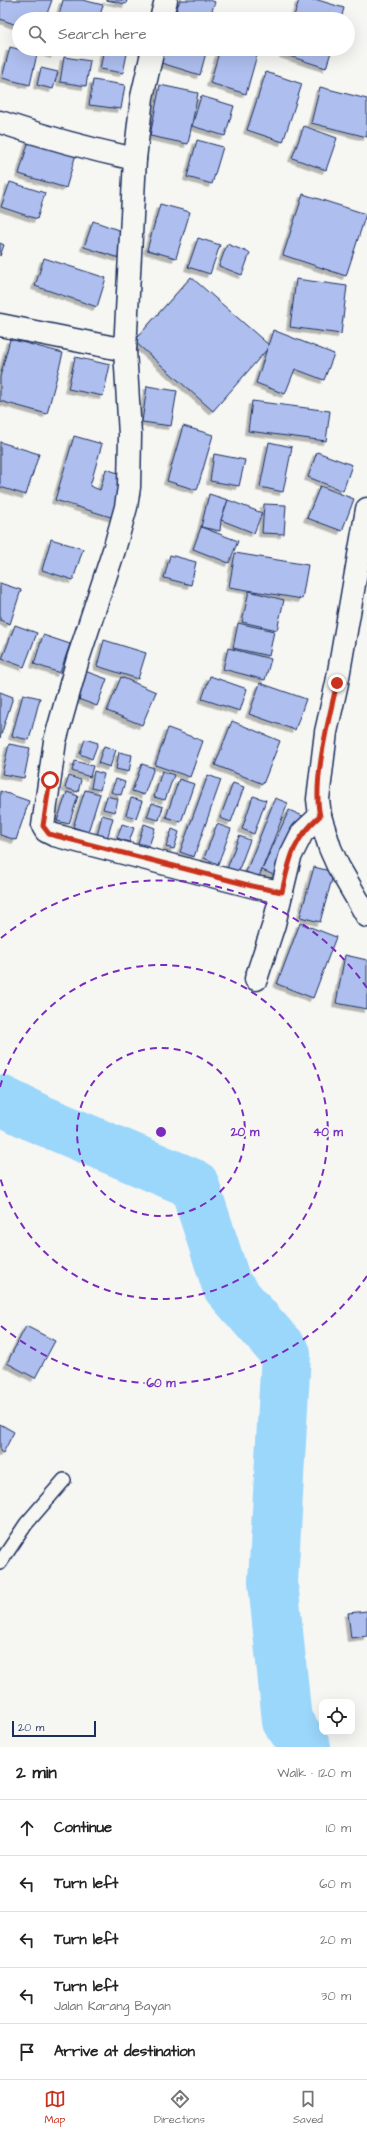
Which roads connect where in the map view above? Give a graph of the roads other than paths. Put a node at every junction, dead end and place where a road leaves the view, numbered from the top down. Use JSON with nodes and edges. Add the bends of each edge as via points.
{"nodes":[{"id":1,"x":166,"y":0,"type":"edge"},
{"id":2,"x":163,"y":12,"type":"edge"},
{"id":3,"x":151,"y":56,"type":"edge"},
{"id":4,"x":0,"y":122,"type":"edge"},
{"id":5,"x":135,"y":159,"type":"junction"},
{"id":6,"x":0,"y":325,"type":"edge"},
{"id":7,"x":125,"y":350,"type":"junction"},
{"id":8,"x":367,"y":509,"type":"edge"},
{"id":9,"x":320,"y":816,"type":"junction"},
{"id":10,"x":282,"y":892,"type":"junction"},
{"id":11,"x":367,"y":916,"type":"edge"},
{"id":12,"x":256,"y":979,"type":"dead end"},
{"id":13,"x":64,"y":1480,"type":"dead end"},
{"id":14,"x":0,"y":1563,"type":"edge"}],
"edges":[{"from":1,"to":2,"type":"street"},
{"from":3,"to":5,"type":"street","via":[[142,97]]},
{"from":4,"to":5,"type":"street","via":[[79,146]]},
{"from":5,"to":7,"type":"street"},
{"from":6,"to":7,"type":"street"},
{"from":7,"to":10,"type":"street","via":[[131,458],[126,507],[55,742],[43,826],[54,835]]},
{"from":8,"to":9,"type":"street","via":[[326,732],[318,788]]},
{"from":9,"to":10,"type":"street","via":[[298,839],[290,857]]},
{"from":9,"to":11,"type":"street","via":[[338,866]]},
{"from":10,"to":12,"type":"street"},
{"from":13,"to":14,"type":"lane","via":[[26,1524]]}]}
